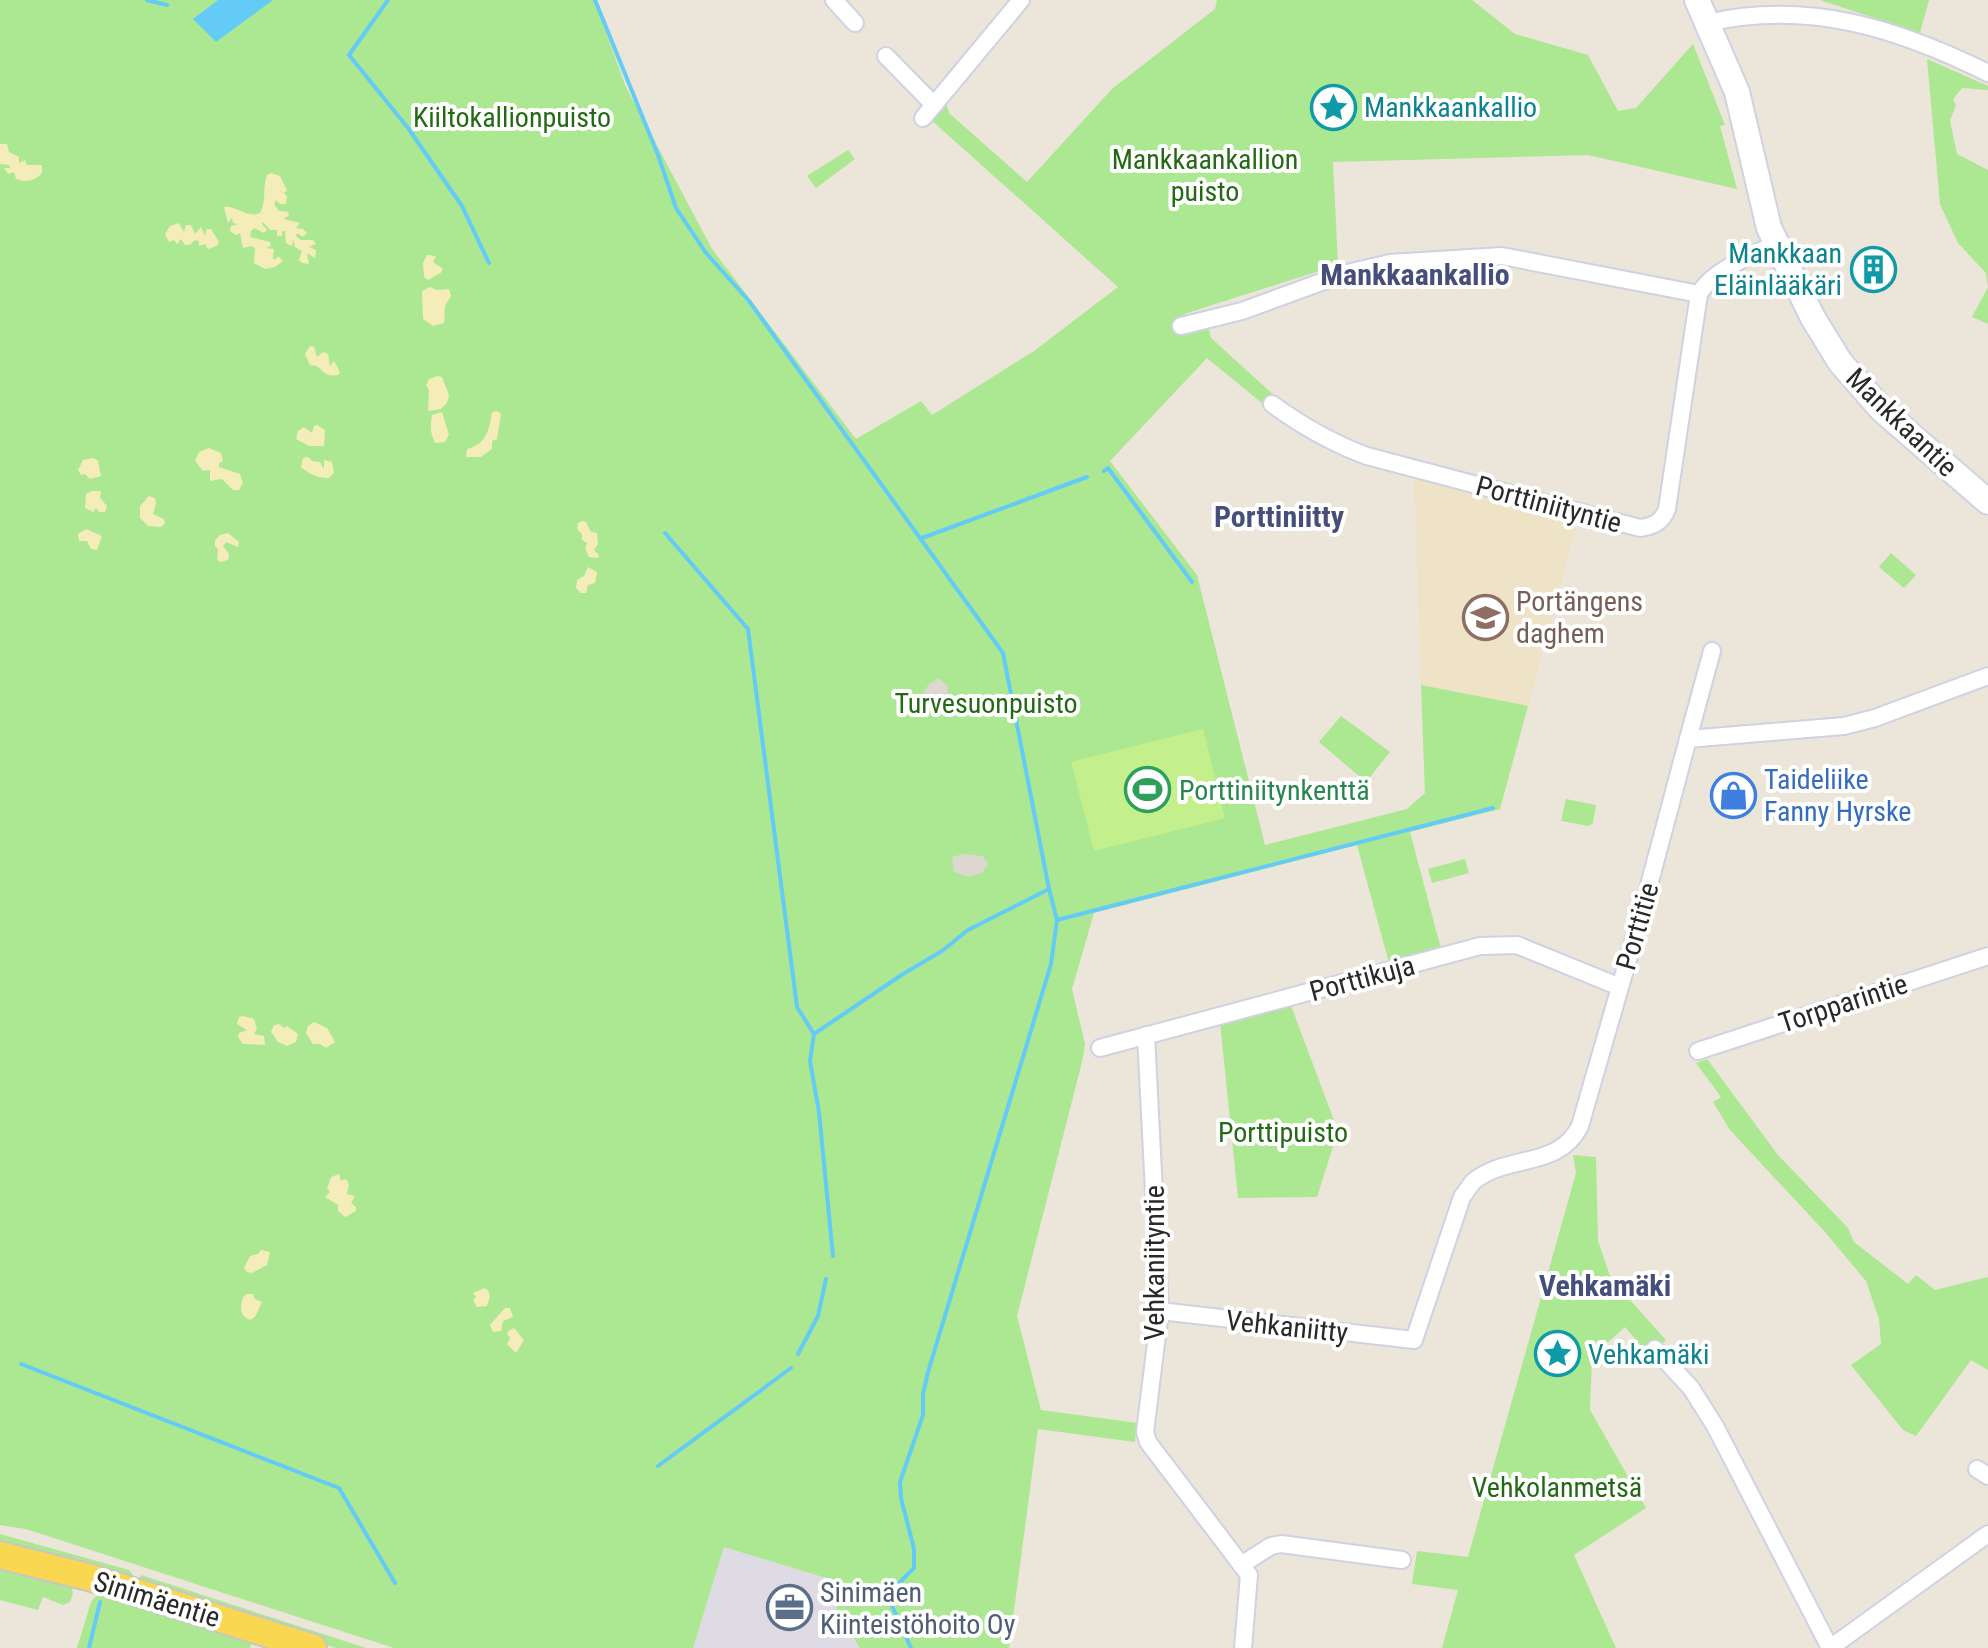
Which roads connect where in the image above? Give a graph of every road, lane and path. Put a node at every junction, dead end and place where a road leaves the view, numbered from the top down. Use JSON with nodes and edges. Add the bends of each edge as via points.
{"nodes":[{"id":1,"x":834,"y":0,"type":"edge"},
{"id":2,"x":1021,"y":0,"type":"edge"},
{"id":3,"x":1680,"y":0,"type":"edge"},
{"id":4,"x":1697,"y":0,"type":"edge"},
{"id":5,"x":855,"y":23,"type":"dead end"},
{"id":6,"x":1707,"y":23,"type":"junction"},
{"id":7,"x":886,"y":56,"type":"dead end"},
{"id":8,"x":1988,"y":73,"type":"edge"},
{"id":9,"x":1775,"y":245,"type":"junction"},
{"id":10,"x":1699,"y":294,"type":"junction"},
{"id":11,"x":1181,"y":326,"type":"dead end"},
{"id":12,"x":1272,"y":404,"type":"dead end"},
{"id":13,"x":1988,"y":502,"type":"edge"},
{"id":14,"x":1712,"y":651,"type":"dead end"},
{"id":15,"x":1988,"y":676,"type":"edge"},
{"id":16,"x":1688,"y":739,"type":"junction"},
{"id":17,"x":1988,"y":956,"type":"edge"},
{"id":18,"x":1620,"y":987,"type":"junction"},
{"id":19,"x":1146,"y":1035,"type":"junction"},
{"id":20,"x":1100,"y":1048,"type":"dead end"},
{"id":21,"x":1698,"y":1051,"type":"dead end"},
{"id":22,"x":1160,"y":1311,"type":"junction"},
{"id":23,"x":1414,"y":1340,"type":"joint"},
{"id":24,"x":1655,"y":1349,"type":"dead end"},
{"id":25,"x":1988,"y":1534,"type":"edge"},
{"id":26,"x":0,"y":1555,"type":"edge"},
{"id":27,"x":1402,"y":1560,"type":"dead end"},
{"id":28,"x":1241,"y":1565,"type":"junction"},
{"id":29,"x":313,"y":1648,"type":"edge"},
{"id":30,"x":1243,"y":1648,"type":"edge"},
{"id":31,"x":1830,"y":1648,"type":"edge"}],
"edges":[{"from":1,"to":5,"type":"street"},
{"from":2,"to":7,"type":"street","via":[[928,112]]},
{"from":3,"to":6,"type":"main road","name":"Mankkaantie"},
{"from":4,"to":6,"type":"main road","name":"Mankkaantie"},
{"from":6,"to":8,"type":"street","via":[[1766,6],[1824,7],[1870,19]]},
{"from":6,"to":9,"type":"main road","name":"Mankkaantie","via":[[1737,92]]},
{"from":9,"to":10,"type":"street","via":[[1711,279]]},
{"from":9,"to":13,"type":"main road","name":"Mankkaantie","via":[[1840,362],[1882,410]]},
{"from":10,"to":11,"type":"street","via":[[1502,256],[1390,263]]},
{"from":10,"to":12,"type":"street","name":"Porttiniityntie","via":[[1667,509],[1651,527],[1367,456]]},
{"from":14,"to":16,"type":"street","name":"Porttitie"},
{"from":15,"to":16,"type":"street","via":[[1844,726]]},
{"from":16,"to":18,"type":"street","name":"Porttitie"},
{"from":17,"to":21,"type":"street","name":"Torpparintie"},
{"from":18,"to":19,"type":"street","name":"Porttikuja","via":[[1517,945],[1480,946]]},
{"from":18,"to":23,"type":"street","name":"Porttitie","via":[[1574,1139],[1561,1150],[1474,1181],[1448,1232]]},
{"from":19,"to":20,"type":"street","name":"Porttikuja"},
{"from":19,"to":22,"type":"street","name":"Vehkaniityntie"},
{"from":22,"to":23,"type":"street","name":"Vehkaniitty"},
{"from":22,"to":28,"type":"street","name":"Vehkaniityntie","via":[[1145,1421],[1148,1442]]},
{"from":24,"to":31,"type":"street","via":[[1691,1388],[1715,1426]]},
{"from":25,"to":31,"type":"street"},
{"from":26,"to":29,"type":"main road","name":"Sinimäentie","via":[[103,1581]]},
{"from":27,"to":28,"type":"street","via":[[1281,1544]]},
{"from":28,"to":30,"type":"street","name":"Vehkaniityntie","via":[[1249,1575]]}]}
